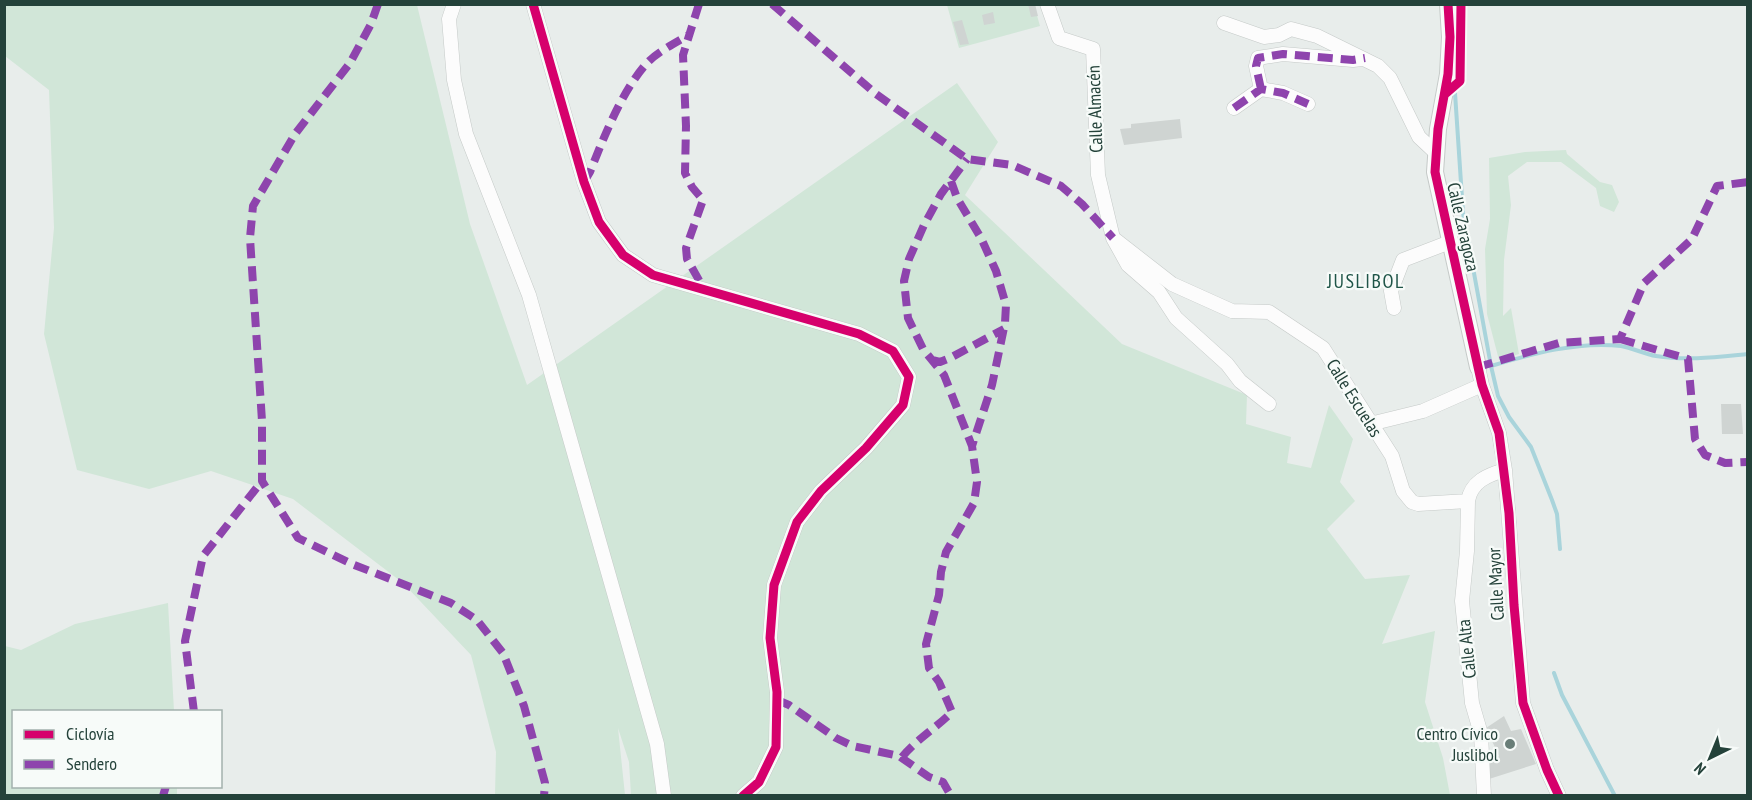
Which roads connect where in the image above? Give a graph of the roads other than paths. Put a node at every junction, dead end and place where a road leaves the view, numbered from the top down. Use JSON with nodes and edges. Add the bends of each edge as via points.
{"nodes":[{"id":1,"x":454,"y":4,"type":"edge"},
{"id":2,"x":533,"y":4,"type":"edge"},
{"id":3,"x":1047,"y":4,"type":"edge"},
{"id":4,"x":1448,"y":4,"type":"edge"},
{"id":5,"x":1224,"y":23,"type":"dead end"},
{"id":6,"x":1365,"y":58,"type":"junction"},
{"id":7,"x":1261,"y":88,"type":"junction"},
{"id":8,"x":1308,"y":104,"type":"dead end"},
{"id":9,"x":1234,"y":108,"type":"dead end"},
{"id":10,"x":1435,"y":152,"type":"junction"},
{"id":11,"x":1113,"y":238,"type":"junction"},
{"id":12,"x":1450,"y":242,"type":"junction"},
{"id":13,"x":1394,"y":308,"type":"dead end"},
{"id":14,"x":1478,"y":367,"type":"joint"},
{"id":15,"x":1482,"y":385,"type":"junction"},
{"id":16,"x":1269,"y":404,"type":"dead end"},
{"id":17,"x":1370,"y":424,"type":"junction"},
{"id":18,"x":1505,"y":470,"type":"junction"},
{"id":19,"x":1468,"y":501,"type":"junction"},
{"id":20,"x":664,"y":795,"type":"edge"},
{"id":21,"x":742,"y":795,"type":"edge"},
{"id":22,"x":1484,"y":795,"type":"edge"},
{"id":23,"x":1559,"y":795,"type":"edge"}],
"edges":[{"from":1,"to":20,"type":"street","via":[[449,19],[454,81],[466,134],[529,295],[657,744]]},
{"from":2,"to":21,"type":"street","via":[[584,182],[599,222],[623,255],[653,275],[859,334],[893,351],[909,377],[903,405],[821,491],[797,522],[774,585],[770,638],[777,692],[776,747],[759,782]]},
{"from":3,"to":11,"type":"street","name":"Calle Almacén","via":[[1059,38],[1093,49],[1098,175]]},
{"from":4,"to":10,"type":"street","name":"Calle Zaragoza","via":[[1448,74]]},
{"from":5,"to":6,"type":"street","via":[[1264,37],[1291,29],[1300,31]]},
{"from":6,"to":7,"type":"street","via":[[1283,54],[1258,58]]},
{"from":6,"to":10,"type":"street","via":[[1386,73],[1419,137]]},
{"from":7,"to":8,"type":"street"},
{"from":7,"to":9,"type":"street"},
{"from":10,"to":12,"type":"street","name":"Calle Zaragoza","via":[[1437,186]]},
{"from":11,"to":16,"type":"street","via":[[1128,265],[1160,292],[1176,318]]},
{"from":11,"to":17,"type":"street","name":"Calle Escuelas","via":[[1172,284],[1232,311],[1269,312],[1323,348]]},
{"from":12,"to":13,"type":"street","via":[[1403,260],[1390,291]]},
{"from":12,"to":14,"type":"street","name":"Calle Zaragoza"},
{"from":14,"to":15,"type":"street","name":"Calle Mayor"},
{"from":15,"to":17,"type":"street","via":[[1423,411]]},
{"from":15,"to":18,"type":"street","name":"Calle Mayor","via":[[1499,433]]},
{"from":17,"to":19,"type":"street","name":"Calle Escuelas","via":[[1392,456],[1403,491],[1412,502]]},
{"from":18,"to":19,"type":"street","via":[[1482,479],[1473,487]]},
{"from":18,"to":23,"type":"street","name":"Calle Mayor","via":[[1523,703]]},
{"from":19,"to":22,"type":"street","name":"Calle Alta","via":[[1462,601],[1472,703],[1481,734]]}]}
